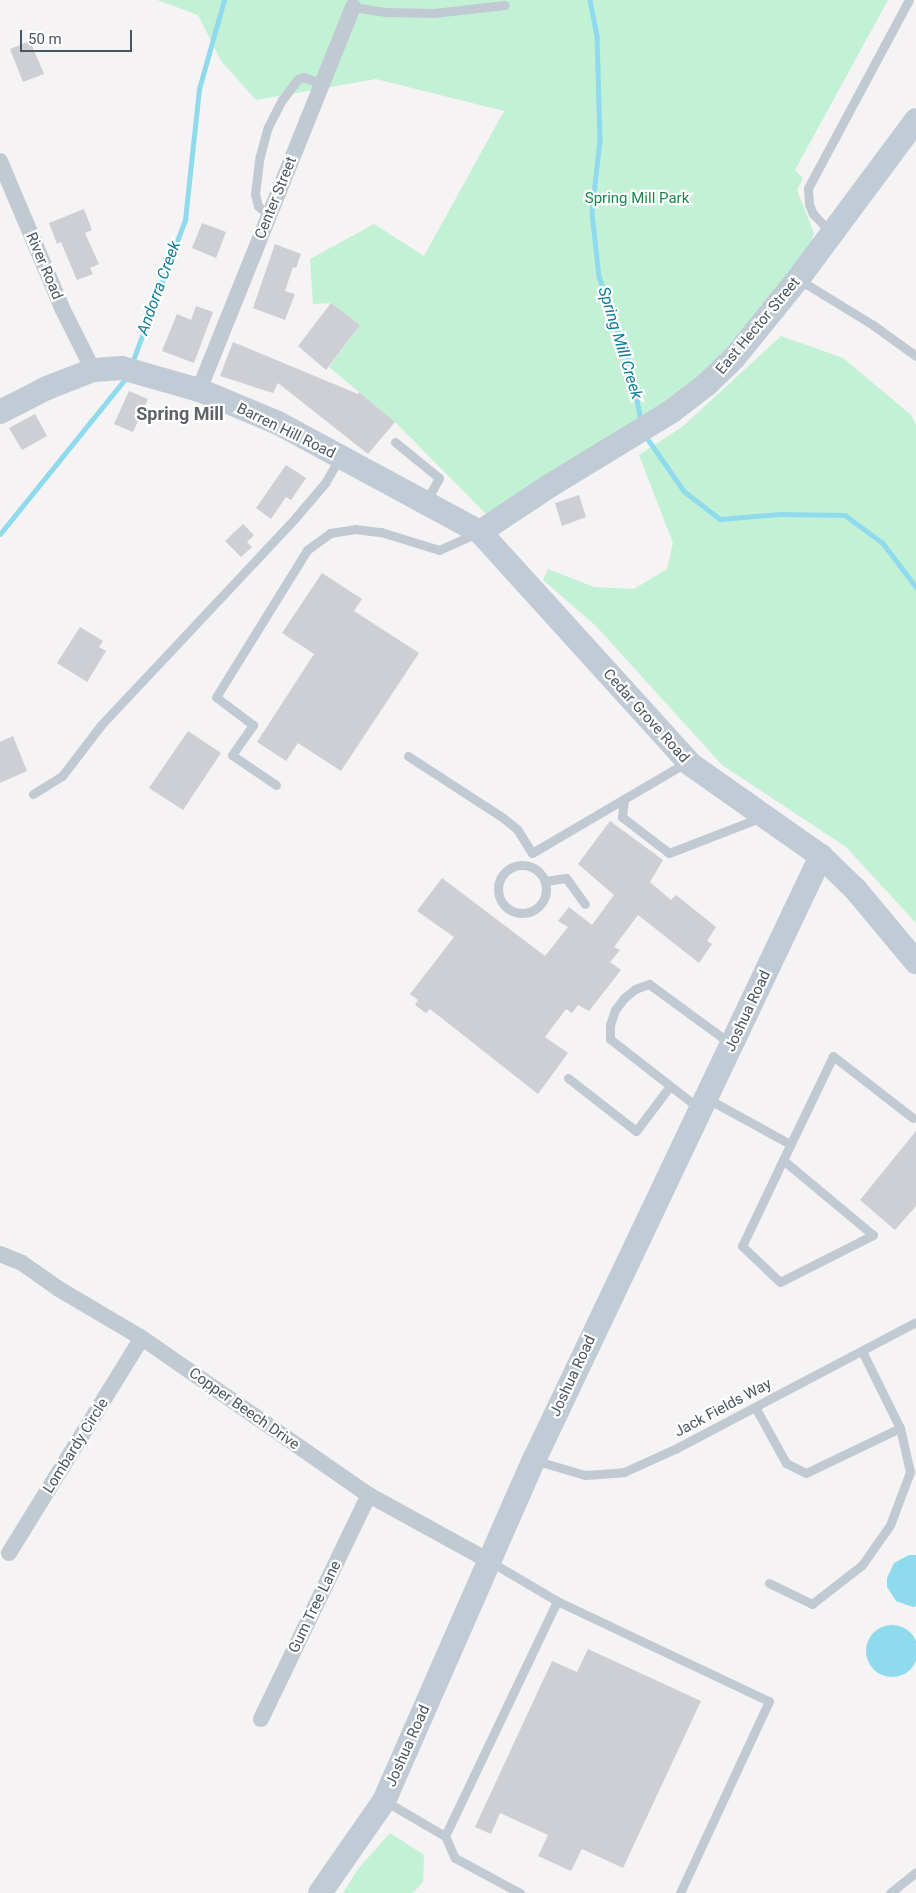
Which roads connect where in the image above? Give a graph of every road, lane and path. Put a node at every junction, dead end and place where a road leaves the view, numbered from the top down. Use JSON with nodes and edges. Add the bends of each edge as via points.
{"nodes":[{"id":1,"x":909,"y":0,"type":"edge"},
{"id":2,"x":354,"y":3,"type":"edge"},
{"id":3,"x":505,"y":5,"type":"dead end"},
{"id":4,"x":322,"y":84,"type":"junction"},
{"id":5,"x":916,"y":120,"type":"edge"},
{"id":6,"x":0,"y":161,"type":"edge"},
{"id":7,"x":269,"y":215,"type":"junction"},
{"id":8,"x":832,"y":234,"type":"junction"},
{"id":9,"x":798,"y":279,"type":"junction"},
{"id":10,"x":916,"y":356,"type":"edge"},
{"id":11,"x":93,"y":370,"type":"junction"},
{"id":12,"x":199,"y":390,"type":"junction"},
{"id":13,"x":0,"y":412,"type":"edge"},
{"id":14,"x":395,"y":442,"type":"dead end"},
{"id":15,"x":340,"y":457,"type":"junction"},
{"id":16,"x":425,"y":503,"type":"junction"},
{"id":17,"x":480,"y":532,"type":"junction"},
{"id":18,"x":408,"y":756,"type":"dead end"},
{"id":19,"x":688,"y":762,"type":"junction"},
{"id":20,"x":276,"y":785,"type":"dead end"},
{"id":21,"x":33,"y":794,"type":"dead end"},
{"id":22,"x":624,"y":799,"type":"junction"},
{"id":23,"x":765,"y":816,"type":"junction"},
{"id":24,"x":532,"y":853,"type":"junction"},
{"id":25,"x":821,"y":856,"type":"junction"},
{"id":26,"x":529,"y":866,"type":"junction"},
{"id":27,"x":545,"y":881,"type":"junction"},
{"id":28,"x":585,"y":904,"type":"dead end"},
{"id":29,"x":916,"y":962,"type":"edge"},
{"id":30,"x":732,"y":1044,"type":"junction"},
{"id":31,"x":568,"y":1078,"type":"dead end"},
{"id":32,"x":670,"y":1086,"type":"junction"},
{"id":33,"x":703,"y":1104,"type":"junction"},
{"id":34,"x":913,"y":1118,"type":"dead end"},
{"id":35,"x":790,"y":1144,"type":"junction"},
{"id":36,"x":783,"y":1160,"type":"junction"},
{"id":37,"x":0,"y":1254,"type":"edge"},
{"id":38,"x":916,"y":1322,"type":"edge"},
{"id":39,"x":142,"y":1338,"type":"junction"},
{"id":40,"x":862,"y":1351,"type":"junction"},
{"id":41,"x":755,"y":1407,"type":"junction"},
{"id":42,"x":900,"y":1428,"type":"junction"},
{"id":43,"x":534,"y":1460,"type":"junction"},
{"id":44,"x":913,"y":1475,"type":"edge"},
{"id":45,"x":369,"y":1495,"type":"junction"},
{"id":46,"x":9,"y":1553,"type":"dead end"},
{"id":47,"x":491,"y":1562,"type":"junction"},
{"id":48,"x":769,"y":1583,"type":"dead end"},
{"id":49,"x":557,"y":1601,"type":"junction"},
{"id":50,"x":261,"y":1719,"type":"dead end"},
{"id":51,"x":384,"y":1801,"type":"junction"},
{"id":52,"x":445,"y":1836,"type":"junction"},
{"id":53,"x":916,"y":1872,"type":"edge"},
{"id":54,"x":320,"y":1893,"type":"edge"},
{"id":55,"x":520,"y":1893,"type":"edge"},
{"id":56,"x":680,"y":1893,"type":"edge"},
{"id":57,"x":890,"y":1893,"type":"edge"}],
"edges":[{"from":1,"to":8,"type":"lane","via":[[808,188],[813,214]]},
{"from":2,"to":3,"type":"lane","via":[[386,12],[434,13]]},
{"from":2,"to":4,"type":"street","name":"Center Street"},
{"from":4,"to":7,"type":"street","name":"Center Street"},
{"from":4,"to":7,"type":"lane","via":[[304,76],[298,79],[268,127],[254,194],[258,206]]},
{"from":5,"to":8,"type":"main road","name":"East Hector Street"},
{"from":6,"to":11,"type":"street","name":"River Road","via":[[63,310]]},
{"from":7,"to":12,"type":"street","name":"Center Street"},
{"from":8,"to":9,"type":"main road","name":"East Hector Street"},
{"from":9,"to":10,"type":"lane"},
{"from":9,"to":17,"type":"main road","name":"East Hector Street","via":[[734,358],[707,384],[672,411]]},
{"from":11,"to":12,"type":"main road","name":"Barren Hill Road","via":[[113,367]]},
{"from":11,"to":13,"type":"main road","name":"Barren Hill Road","via":[[47,388]]},
{"from":12,"to":15,"type":"main road","name":"Barren Hill Road","via":[[278,423]]},
{"from":14,"to":16,"type":"lane","via":[[439,478]]},
{"from":15,"to":16,"type":"main road","name":"Barren Hill Road"},
{"from":15,"to":21,"type":"lane","via":[[326,483],[101,725],[62,776]]},
{"from":16,"to":17,"type":"main road","name":"Barren Hill Road"},
{"from":17,"to":19,"type":"main road","name":"Cedar Grove Road"},
{"from":17,"to":20,"type":"lane","via":[[439,550],[381,532],[355,529],[330,533],[307,550],[216,697],[253,725],[232,755]]},
{"from":18,"to":24,"type":"lane","via":[[502,817],[517,829]]},
{"from":19,"to":22,"type":"lane"},
{"from":19,"to":23,"type":"main road","name":"Cedar Grove Road"},
{"from":22,"to":23,"type":"lane","via":[[622,816],[668,853]]},
{"from":22,"to":24,"type":"lane"},
{"from":23,"to":25,"type":"main road","name":"Cedar Grove Road"},
{"from":24,"to":26,"type":"lane"},
{"from":25,"to":29,"type":"main road","name":"Cedar Grove Road","via":[[856,890]]},
{"from":25,"to":30,"type":"main road","name":"Joshua Road"},
{"from":26,"to":27,"type":"lane","via":[[536,869]]},
{"from":26,"to":27,"type":"lane","via":[[514,866],[502,875],[499,897],[508,909],[522,913],[536,908],[545,896]]},
{"from":27,"to":28,"type":"lane","via":[[566,878]]},
{"from":30,"to":32,"type":"lane","via":[[649,984],[635,989],[615,1010],[610,1024],[610,1039]]},
{"from":30,"to":33,"type":"main road","name":"Joshua Road"},
{"from":31,"to":32,"type":"lane","via":[[636,1130]]},
{"from":32,"to":33,"type":"lane"},
{"from":33,"to":35,"type":"lane"},
{"from":33,"to":43,"type":"main road","name":"Joshua Road"},
{"from":34,"to":35,"type":"lane","via":[[833,1056]]},
{"from":35,"to":36,"type":"lane"},
{"from":36,"to":36,"type":"lane","via":[[742,1246],[780,1282],[873,1235]]},
{"from":37,"to":39,"type":"street","name":"Copper Beech Drive","via":[[22,1263]]},
{"from":38,"to":40,"type":"lane","name":"Jack Fields Way"},
{"from":39,"to":45,"type":"street","name":"Copper Beech Drive"},
{"from":39,"to":46,"type":"street","name":"Lombardy Circle"},
{"from":40,"to":41,"type":"lane","name":"Jack Fields Way"},
{"from":40,"to":42,"type":"lane"},
{"from":41,"to":42,"type":"lane","via":[[786,1463],[806,1473]]},
{"from":41,"to":43,"type":"lane","name":"Jack Fields Way","via":[[624,1472],[585,1476]]},
{"from":42,"to":44,"type":"lane"},
{"from":43,"to":47,"type":"main road","name":"Joshua Road"},
{"from":44,"to":48,"type":"lane","via":[[890,1525],[862,1566],[812,1604]]},
{"from":45,"to":47,"type":"street","name":"Copper Beech Drive"},
{"from":45,"to":50,"type":"street","name":"Gum Tree Lane"},
{"from":47,"to":49,"type":"lane"},
{"from":47,"to":51,"type":"main road","name":"Joshua Road"},
{"from":49,"to":52,"type":"lane"},
{"from":49,"to":56,"type":"lane","via":[[769,1701]]},
{"from":51,"to":52,"type":"lane"},
{"from":51,"to":54,"type":"main road","name":"Joshua Road"},
{"from":52,"to":55,"type":"lane","via":[[456,1858]]},
{"from":53,"to":57,"type":"lane"}]}
